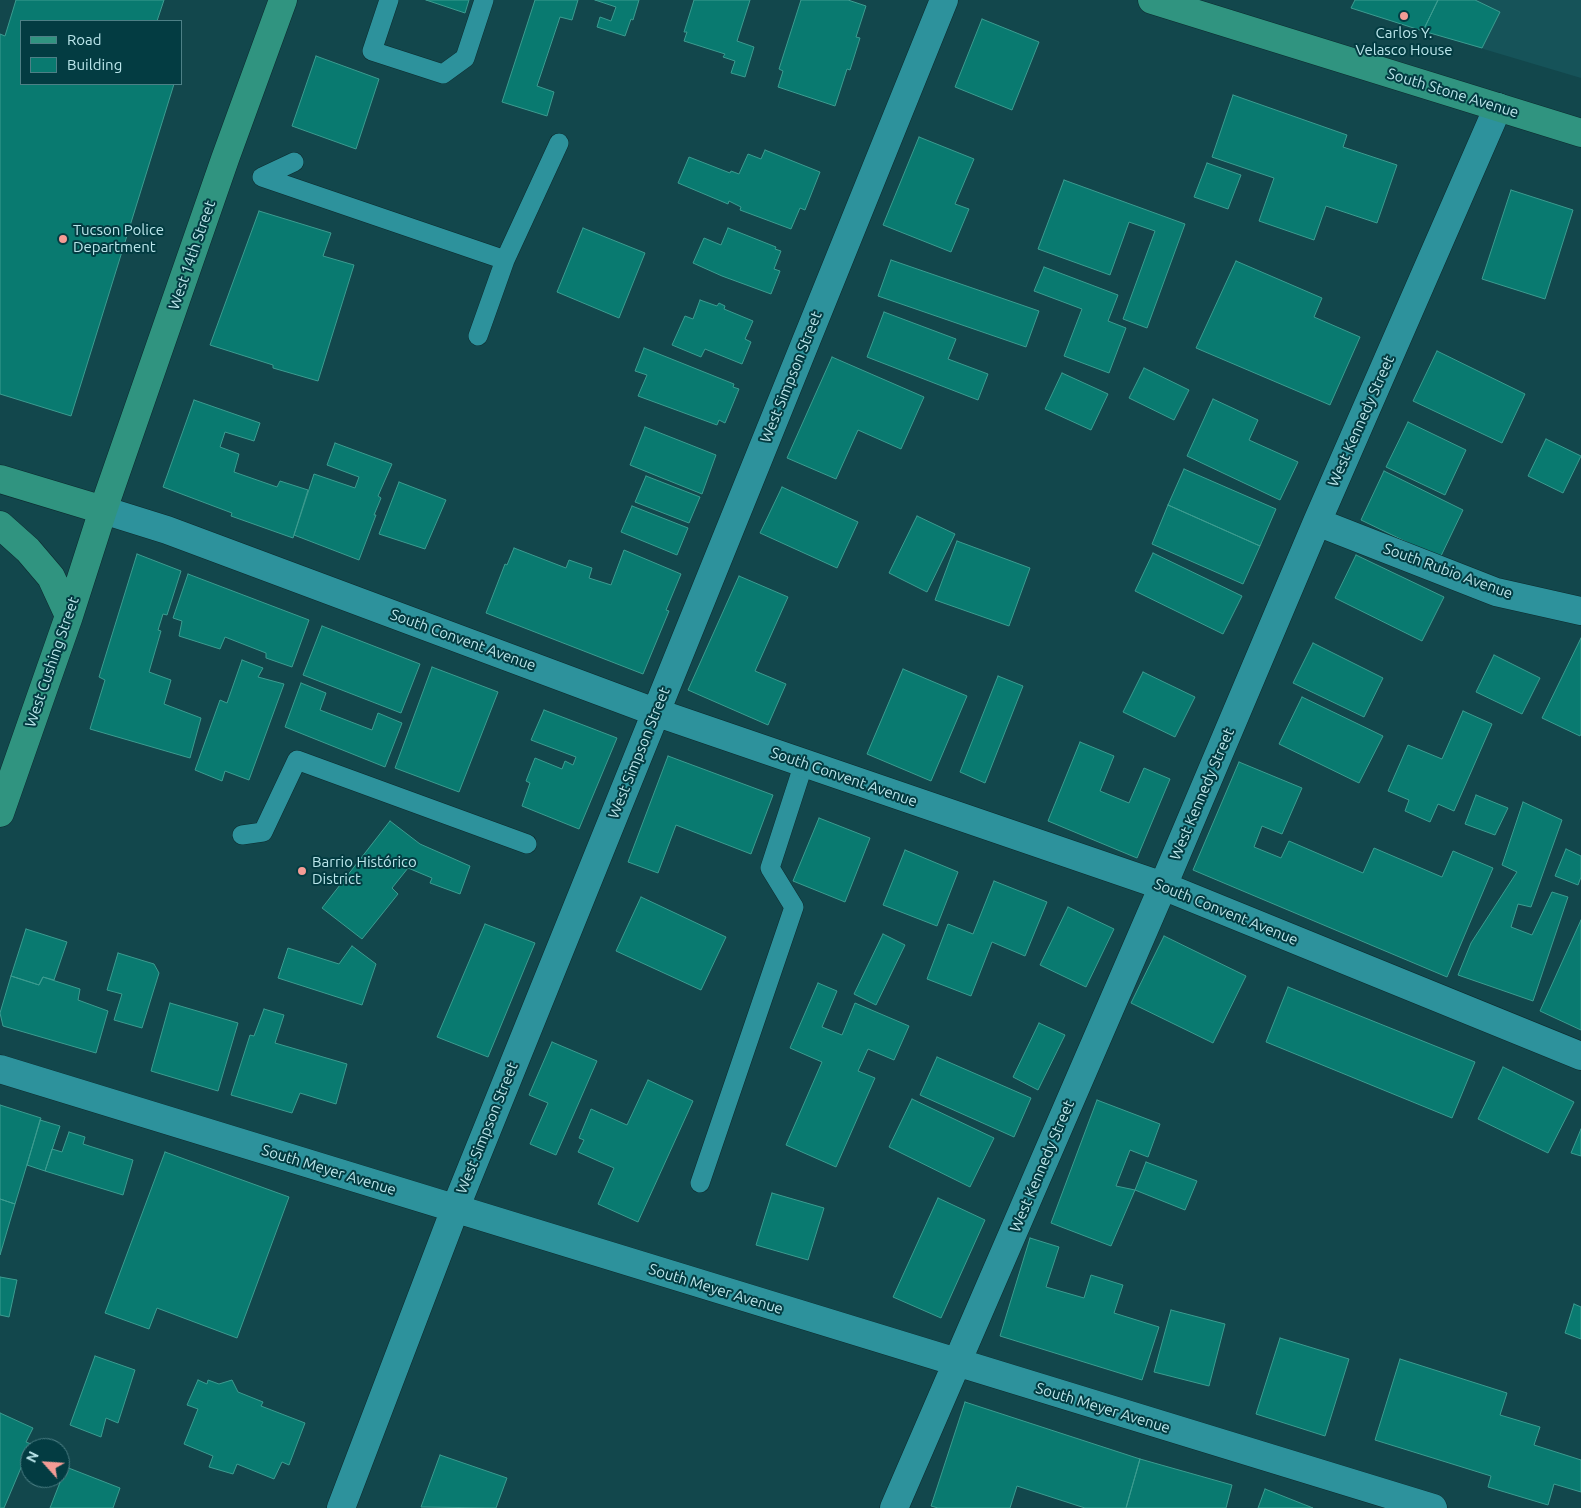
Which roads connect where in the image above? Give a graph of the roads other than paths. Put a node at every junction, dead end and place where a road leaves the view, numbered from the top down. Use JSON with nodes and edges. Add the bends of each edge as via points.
{"nodes":[{"id":1,"x":283,"y":0,"type":"edge"},
{"id":2,"x":389,"y":0,"type":"edge"},
{"id":3,"x":484,"y":0,"type":"edge"},
{"id":4,"x":944,"y":0,"type":"edge"},
{"id":5,"x":1152,"y":0,"type":"edge"},
{"id":6,"x":1498,"y":107,"type":"junction"},
{"id":7,"x":1581,"y":132,"type":"edge"},
{"id":8,"x":559,"y":143,"type":"dead end"},
{"id":9,"x":294,"y":162,"type":"dead end"},
{"id":10,"x":505,"y":260,"type":"junction"},
{"id":11,"x":478,"y":336,"type":"dead end"},
{"id":12,"x":0,"y":478,"type":"edge"},
{"id":13,"x":103,"y":510,"type":"junction"},
{"id":14,"x":1317,"y":522,"type":"junction"},
{"id":15,"x":0,"y":525,"type":"edge"},
{"id":16,"x":1581,"y":611,"type":"edge"},
{"id":17,"x":69,"y":616,"type":"junction"},
{"id":18,"x":655,"y":712,"type":"junction"},
{"id":19,"x":804,"y":763,"type":"junction"},
{"id":20,"x":0,"y":813,"type":"edge"},
{"id":21,"x":242,"y":835,"type":"dead end"},
{"id":22,"x":527,"y":844,"type":"dead end"},
{"id":23,"x":1163,"y":886,"type":"junction"},
{"id":24,"x":1581,"y":1056,"type":"edge"},
{"id":25,"x":0,"y":1069,"type":"edge"},
{"id":26,"x":700,"y":1183,"type":"dead end"},
{"id":27,"x":454,"y":1209,"type":"junction"},
{"id":28,"x":956,"y":1363,"type":"junction"},
{"id":29,"x":341,"y":1508,"type":"edge"},
{"id":30,"x":894,"y":1508,"type":"edge"},
{"id":31,"x":1432,"y":1508,"type":"edge"}],
"edges":[{"from":1,"to":13,"type":"street","name":"West 14th Street"},
{"from":2,"to":3,"type":"lane","via":[[372,51],[443,74],[465,58]]},
{"from":4,"to":18,"type":"street","name":"West Simpson Street"},
{"from":5,"to":6,"type":"street","name":"South Stone Avenue"},
{"from":6,"to":7,"type":"street","name":"South Stone Avenue"},
{"from":6,"to":14,"type":"street","name":"West Kennedy Street"},
{"from":8,"to":10,"type":"lane"},
{"from":9,"to":10,"type":"lane","via":[[262,177]]},
{"from":10,"to":11,"type":"lane"},
{"from":12,"to":13,"type":"street"},
{"from":13,"to":17,"type":"street","name":"West Cushing Street"},
{"from":13,"to":18,"type":"street","name":"South Convent Avenue","via":[[176,533]]},
{"from":14,"to":16,"type":"street","name":"South Rubio Avenue","via":[[1496,592]]},
{"from":14,"to":23,"type":"street","name":"West Kennedy Street"},
{"from":15,"to":17,"type":"street","via":[[51,577]]},
{"from":17,"to":20,"type":"street","name":"West Cushing Street"},
{"from":18,"to":19,"type":"street","name":"South Convent Avenue"},
{"from":18,"to":27,"type":"street","name":"West Simpson Street"},
{"from":19,"to":23,"type":"street","name":"South Convent Avenue"},
{"from":19,"to":26,"type":"lane","via":[[770,868],[794,907]]},
{"from":21,"to":22,"type":"lane","via":[[263,832],[297,760]]},
{"from":23,"to":24,"type":"street","name":"South Convent Avenue"},
{"from":23,"to":28,"type":"street","name":"West Kennedy Street"},
{"from":25,"to":27,"type":"street","name":"South Meyer Avenue"},
{"from":27,"to":28,"type":"street","name":"South Meyer Avenue"},
{"from":27,"to":29,"type":"street","name":"West Simpson Street"},
{"from":28,"to":30,"type":"street","name":"West Kennedy Street"},
{"from":28,"to":31,"type":"street","name":"South Meyer Avenue"}]}
